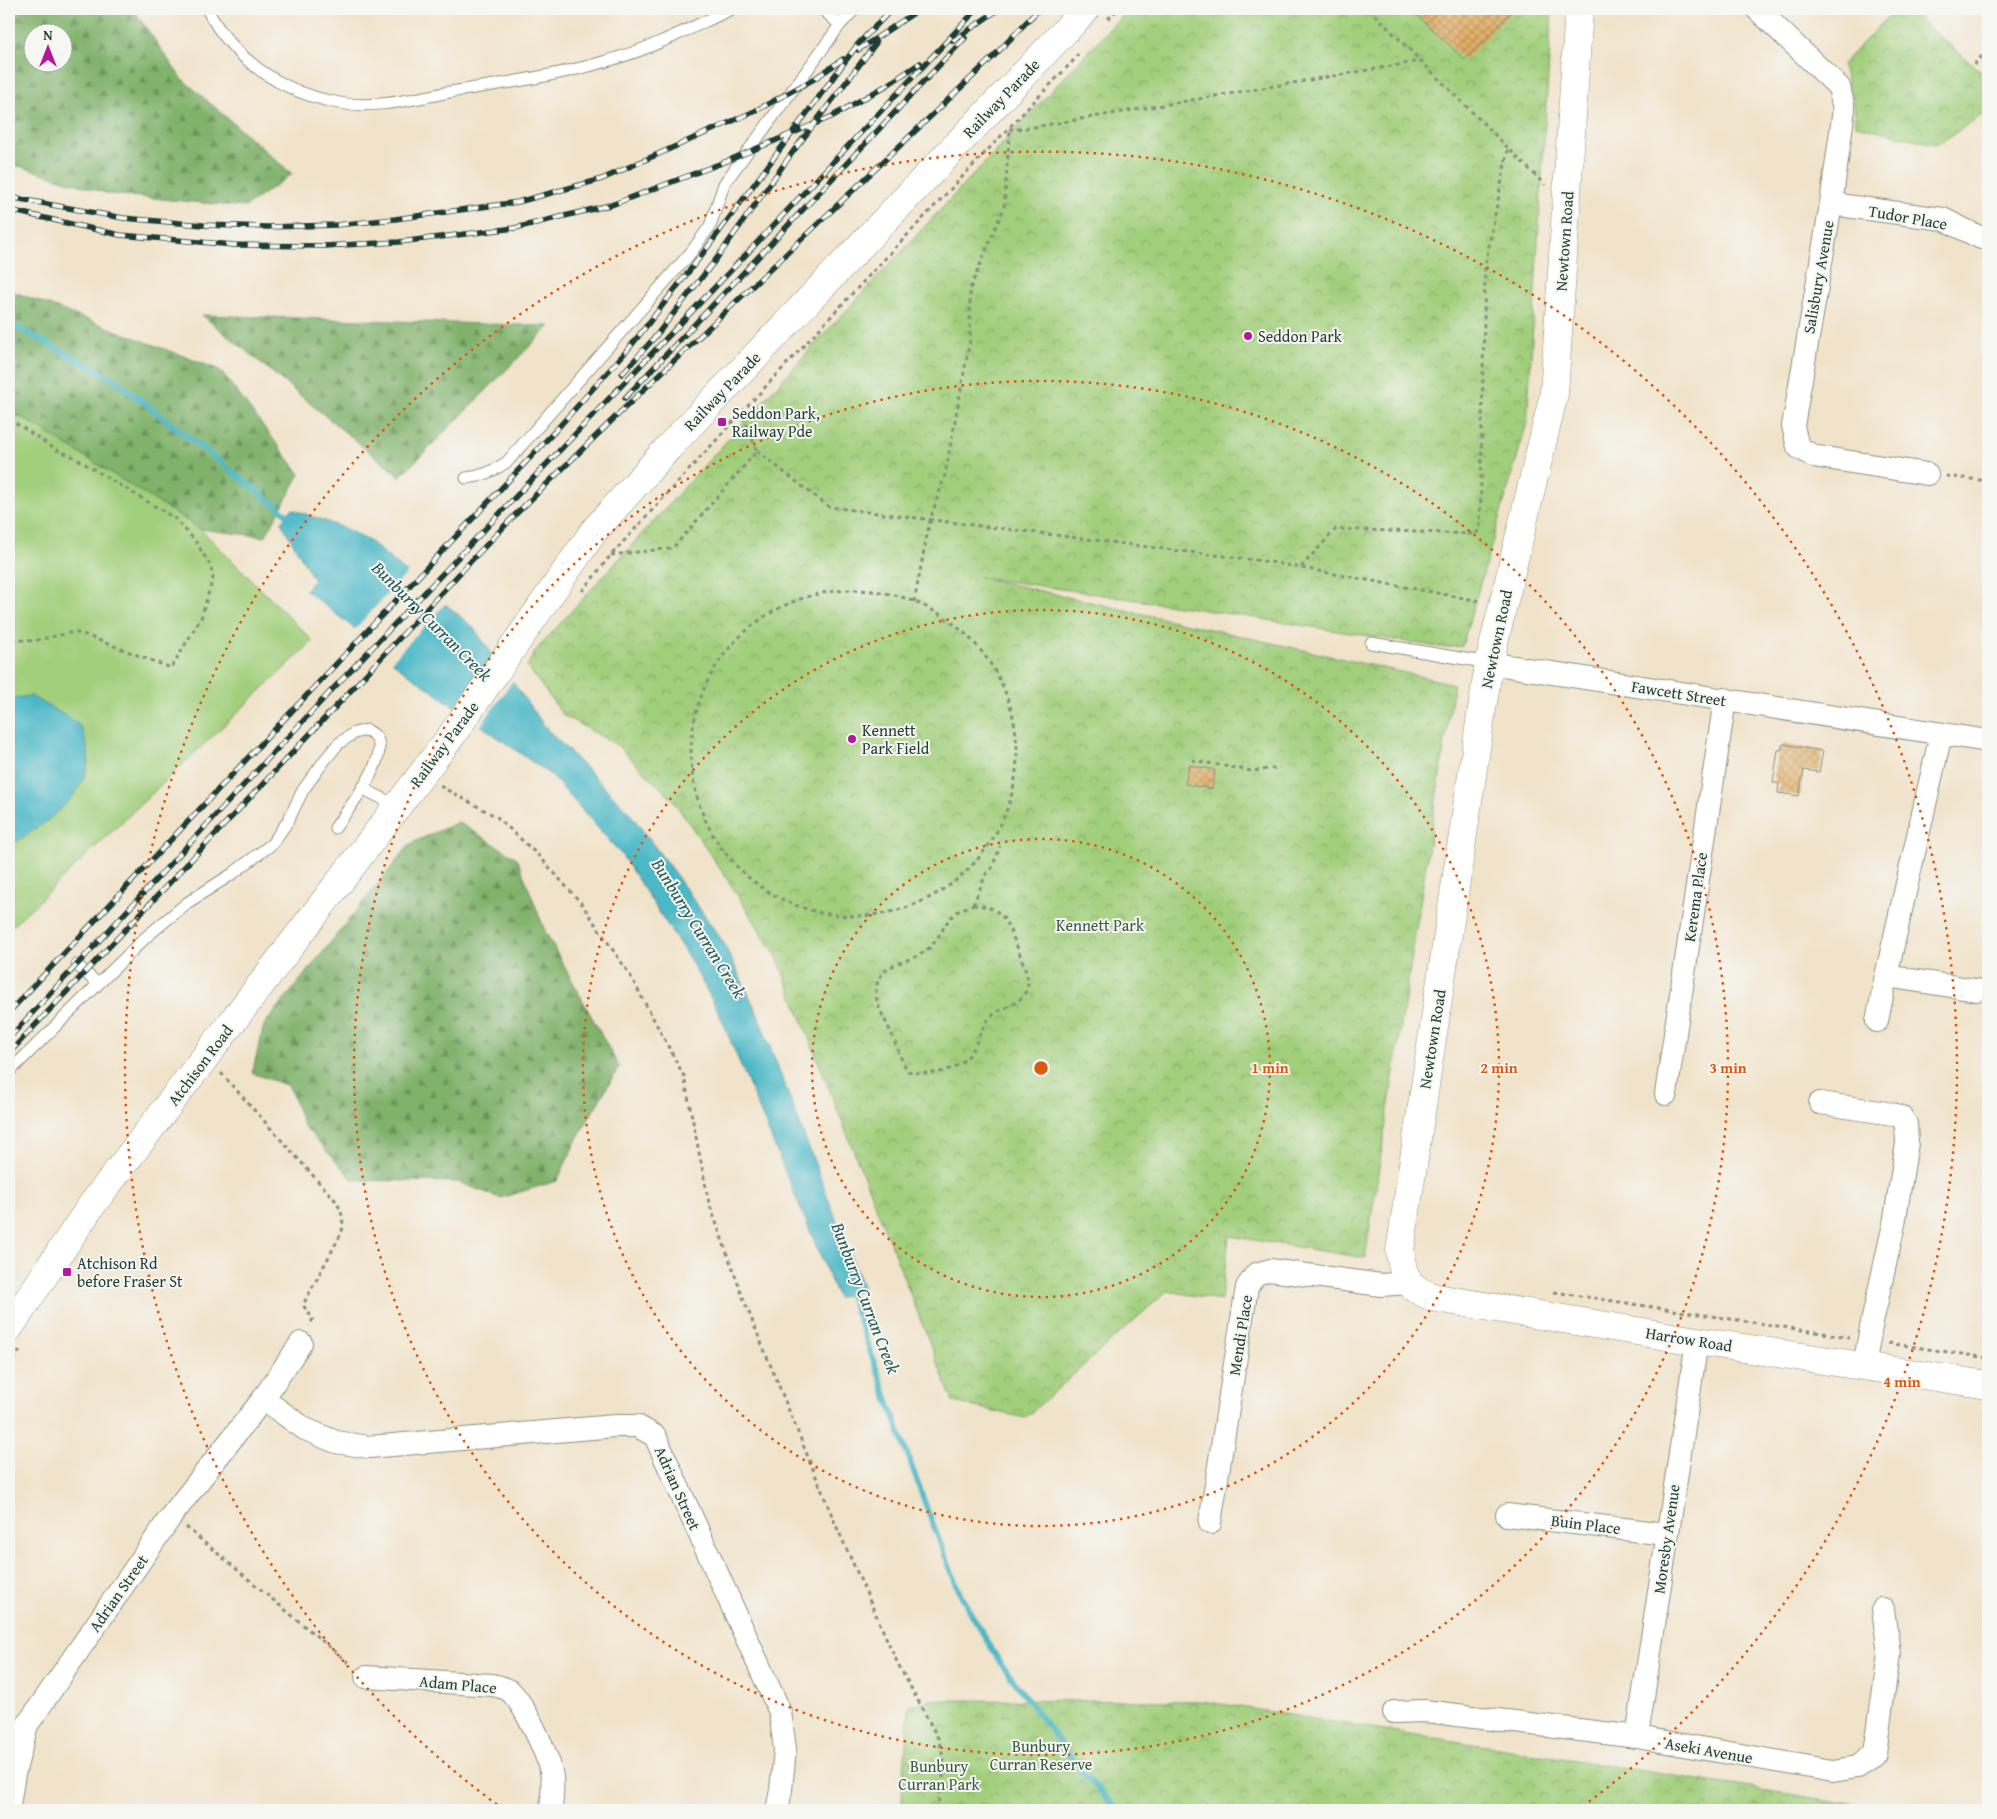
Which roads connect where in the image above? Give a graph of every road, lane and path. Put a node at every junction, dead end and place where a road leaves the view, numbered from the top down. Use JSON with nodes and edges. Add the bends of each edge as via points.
{"nodes":[{"id":1,"x":207,"y":9,"type":"edge"},
{"id":2,"x":732,"y":9,"type":"edge"},
{"id":3,"x":822,"y":9,"type":"edge"},
{"id":4,"x":856,"y":9,"type":"edge"},
{"id":5,"x":1086,"y":9,"type":"edge"},
{"id":6,"x":1369,"y":9,"type":"edge"},
{"id":7,"x":1579,"y":9,"type":"edge"},
{"id":8,"x":1757,"y":9,"type":"edge"},
{"id":9,"x":840,"y":25,"type":"junction"},
{"id":10,"x":1988,"y":49,"type":"edge"},
{"id":11,"x":1073,"y":61,"type":"dead end"},
{"id":12,"x":1421,"y":61,"type":"junction"},
{"id":13,"x":1974,"y":65,"type":"dead end"},
{"id":14,"x":1010,"y":128,"type":"junction"},
{"id":15,"x":1508,"y":149,"type":"junction"},
{"id":16,"x":1831,"y":204,"type":"junction"},
{"id":17,"x":1566,"y":206,"type":"junction"},
{"id":18,"x":1982,"y":238,"type":"dead end"},
{"id":19,"x":742,"y":413,"type":"junction"},
{"id":20,"x":9,"y":419,"type":"edge"},
{"id":21,"x":757,"y":451,"type":"junction"},
{"id":22,"x":1928,"y":474,"type":"joint"},
{"id":23,"x":466,"y":478,"type":"dead end"},
{"id":24,"x":1988,"y":481,"type":"edge"},
{"id":25,"x":930,"y":520,"type":"junction"},
{"id":26,"x":610,"y":555,"type":"junction"},
{"id":27,"x":1300,"y":568,"type":"junction"},
{"id":28,"x":577,"y":597,"type":"dead end"},
{"id":29,"x":914,"y":602,"type":"junction"},
{"id":30,"x":1503,"y":606,"type":"junction"},
{"id":31,"x":9,"y":639,"type":"edge"},
{"id":32,"x":1371,"y":643,"type":"dead end"},
{"id":33,"x":1489,"y":663,"type":"junction"},
{"id":34,"x":1725,"y":699,"type":"junction"},
{"id":35,"x":1941,"y":734,"type":"junction"},
{"id":36,"x":1988,"y":741,"type":"edge"},
{"id":37,"x":1192,"y":760,"type":"dead end"},
{"id":38,"x":1279,"y":768,"type":"dead end"},
{"id":39,"x":435,"y":784,"type":"dead end"},
{"id":40,"x":362,"y":788,"type":"junction"},
{"id":41,"x":397,"y":806,"type":"junction"},
{"id":42,"x":335,"y":828,"type":"dead end"},
{"id":43,"x":1000,"y":846,"type":"dead end"},
{"id":44,"x":974,"y":905,"type":"junction"},
{"id":45,"x":77,"y":965,"type":"dead end"},
{"id":46,"x":1886,"y":976,"type":"junction"},
{"id":47,"x":98,"y":984,"type":"junction"},
{"id":48,"x":1976,"y":990,"type":"dead end"},
{"id":49,"x":1877,"y":1021,"type":"dead end"},
{"id":50,"x":218,"y":1071,"type":"dead end"},
{"id":51,"x":9,"y":1072,"type":"edge"},
{"id":52,"x":1666,"y":1094,"type":"dead end"},
{"id":53,"x":1820,"y":1103,"type":"dead end"},
{"id":54,"x":1406,"y":1276,"type":"junction"},
{"id":55,"x":1547,"y":1291,"type":"dead end"},
{"id":56,"x":9,"y":1328,"type":"edge"},
{"id":57,"x":1869,"y":1340,"type":"junction"},
{"id":58,"x":1696,"y":1341,"type":"junction"},
{"id":59,"x":301,"y":1343,"type":"joint"},
{"id":60,"x":1988,"y":1358,"type":"edge"},
{"id":61,"x":1864,"y":1366,"type":"junction"},
{"id":62,"x":1988,"y":1384,"type":"edge"},
{"id":63,"x":263,"y":1399,"type":"junction"},
{"id":64,"x":172,"y":1515,"type":"junction"},
{"id":65,"x":1507,"y":1515,"type":"dead end"},
{"id":66,"x":1210,"y":1523,"type":"dead end"},
{"id":67,"x":1666,"y":1534,"type":"junction"},
{"id":68,"x":1883,"y":1608,"type":"dead end"},
{"id":69,"x":366,"y":1677,"type":"joint"},
{"id":70,"x":1394,"y":1712,"type":"dead end"},
{"id":71,"x":1637,"y":1738,"type":"junction"},
{"id":72,"x":9,"y":1805,"type":"edge"},
{"id":73,"x":551,"y":1810,"type":"edge"},
{"id":74,"x":777,"y":1810,"type":"edge"},
{"id":75,"x":937,"y":1810,"type":"edge"}],
"edges":[{"from":1,"to":2,"type":"lane","via":[[241,56],[270,78],[304,94],[335,103],[367,104],[398,102],[579,70],[649,48]]},
{"from":3,"to":9,"type":"lane"},
{"from":4,"to":9,"type":"lane"},
{"from":5,"to":41,"type":"street","name":"Railway Parade","via":[[594,531],[449,739]]},
{"from":6,"to":12,"type":"path"},
{"from":7,"to":17,"type":"street","name":"Newtown Road"},
{"from":8,"to":16,"type":"street","name":"Salisbury Avenue","via":[[1839,87],[1844,109]]},
{"from":9,"to":23,"type":"lane","via":[[724,184],[710,226],[692,251],[507,462],[495,470]]},
{"from":10,"to":13,"type":"path"},
{"from":11,"to":14,"type":"path"},
{"from":12,"to":14,"type":"path","via":[[1022,129]]},
{"from":12,"to":15,"type":"path"},
{"from":14,"to":19,"type":"path"},
{"from":14,"to":25,"type":"path","via":[[1004,207],[970,289],[970,340],[945,475]]},
{"from":15,"to":17,"type":"path"},
{"from":15,"to":27,"type":"path","via":[[1485,266],[1480,530],[1475,534],[1336,529]]},
{"from":16,"to":18,"type":"street","name":"Tudor Place","via":[[1943,220]]},
{"from":16,"to":22,"type":"street","name":"Salisbury Avenue","via":[[1793,426],[1798,447],[1813,456]]},
{"from":17,"to":30,"type":"street","name":"Newtown Road","via":[[1554,394]]},
{"from":19,"to":21,"type":"path"},
{"from":19,"to":26,"type":"path"},
{"from":20,"to":31,"type":"path","via":[[176,519],[206,558],[213,578],[201,618],[171,668],[80,633],[33,641]]},
{"from":21,"to":25,"type":"path","via":[[829,507]]},
{"from":21,"to":26,"type":"path","via":[[674,548]]},
{"from":22,"to":24,"type":"path"},
{"from":25,"to":27,"type":"path"},
{"from":25,"to":29,"type":"path"},
{"from":26,"to":28,"type":"path"},
{"from":27,"to":30,"type":"path"},
{"from":29,"to":29,"type":"path","via":[[953,622],[981,653],[1002,686],[1012,717],[1016,759],[1012,797],[995,837],[970,868],[944,891],[904,909],[872,916],[826,914],[787,902],[757,883],[731,858],[710,828],[696,794],[691,755],[695,714],[706,681],[730,645],[760,618],[803,597],[841,589],[878,591]]},
{"from":30,"to":33,"type":"street","name":"Newtown Road"},
{"from":32,"to":33,"type":"lane","name":"Fawcett Street"},
{"from":33,"to":34,"type":"street","name":"Fawcett Street"},
{"from":33,"to":54,"type":"street","name":"Newtown Road","via":[[1400,1251]]},
{"from":34,"to":35,"type":"street","name":"Fawcett Street"},
{"from":34,"to":52,"type":"street","name":"Kerema Place"},
{"from":35,"to":36,"type":"street","name":"Fawcett Street"},
{"from":35,"to":46,"type":"street"},
{"from":37,"to":38,"type":"path","via":[[1251,771]]},
{"from":39,"to":75,"type":"path","via":[[497,818],[581,903],[630,975],[684,1076],[710,1203],[745,1303],[831,1514],[889,1644],[938,1738],[944,1771]]},
{"from":40,"to":41,"type":"lane"},
{"from":40,"to":42,"type":"lane"},
{"from":40,"to":47,"type":"lane","via":[[377,765],[380,747],[376,736],[367,730],[354,733],[338,744],[303,790],[272,844],[174,914]]},
{"from":41,"to":56,"type":"street","name":"Atchison Road","via":[[92,1206]]},
{"from":43,"to":44,"type":"path"},
{"from":44,"to":44,"type":"path","via":[[990,907],[1003,916],[1025,967],[1028,983],[1024,995],[993,1015],[981,1029],[966,1061],[939,1072],[919,1074],[908,1071],[876,1002],[877,986],[883,973],[894,964],[928,949],[948,920],[960,909]]},
{"from":45,"to":47,"type":"lane"},
{"from":46,"to":48,"type":"street"},
{"from":46,"to":49,"type":"street"},
{"from":47,"to":51,"type":"lane"},
{"from":50,"to":59,"type":"path","via":[[342,1210],[342,1232],[303,1305],[313,1319]]},
{"from":53,"to":57,"type":"street","via":[[1893,1114],[1906,1124],[1901,1183]]},
{"from":54,"to":58,"type":"street","name":"Harrow Road","via":[[1418,1292],[1436,1298]]},
{"from":54,"to":66,"type":"street","name":"Mendi Place","via":[[1382,1285],[1270,1270],[1256,1274],[1247,1288]]},
{"from":55,"to":57,"type":"path"},
{"from":57,"to":60,"type":"path"},
{"from":57,"to":61,"type":"street"},
{"from":58,"to":61,"type":"street","name":"Harrow Road"},
{"from":58,"to":67,"type":"street","name":"Moresby Avenue"},
{"from":59,"to":63,"type":"street","name":"Adrian Street"},
{"from":61,"to":62,"type":"street","name":"Harrow Road"},
{"from":63,"to":64,"type":"street","name":"Adrian Street"},
{"from":63,"to":74,"type":"street","name":"Adrian Street","via":[[305,1429],[336,1442],[369,1447],[615,1426],[637,1426],[655,1436],[780,1712],[785,1749]]},
{"from":64,"to":69,"type":"path"},
{"from":64,"to":72,"type":"street","name":"Adrian Street","via":[[27,1725]]},
{"from":65,"to":67,"type":"street","name":"Buin Place"},
{"from":67,"to":71,"type":"street","name":"Moresby Avenue"},
{"from":68,"to":71,"type":"street","name":"Aseki Avenue","via":[[1889,1654],[1875,1753],[1858,1767],[1833,1771]]},
{"from":69,"to":73,"type":"street","name":"Adam Place","via":[[492,1685],[508,1690],[521,1704],[551,1771]]},
{"from":70,"to":71,"type":"street","name":"Aseki Avenue","via":[[1424,1711]]}]}
